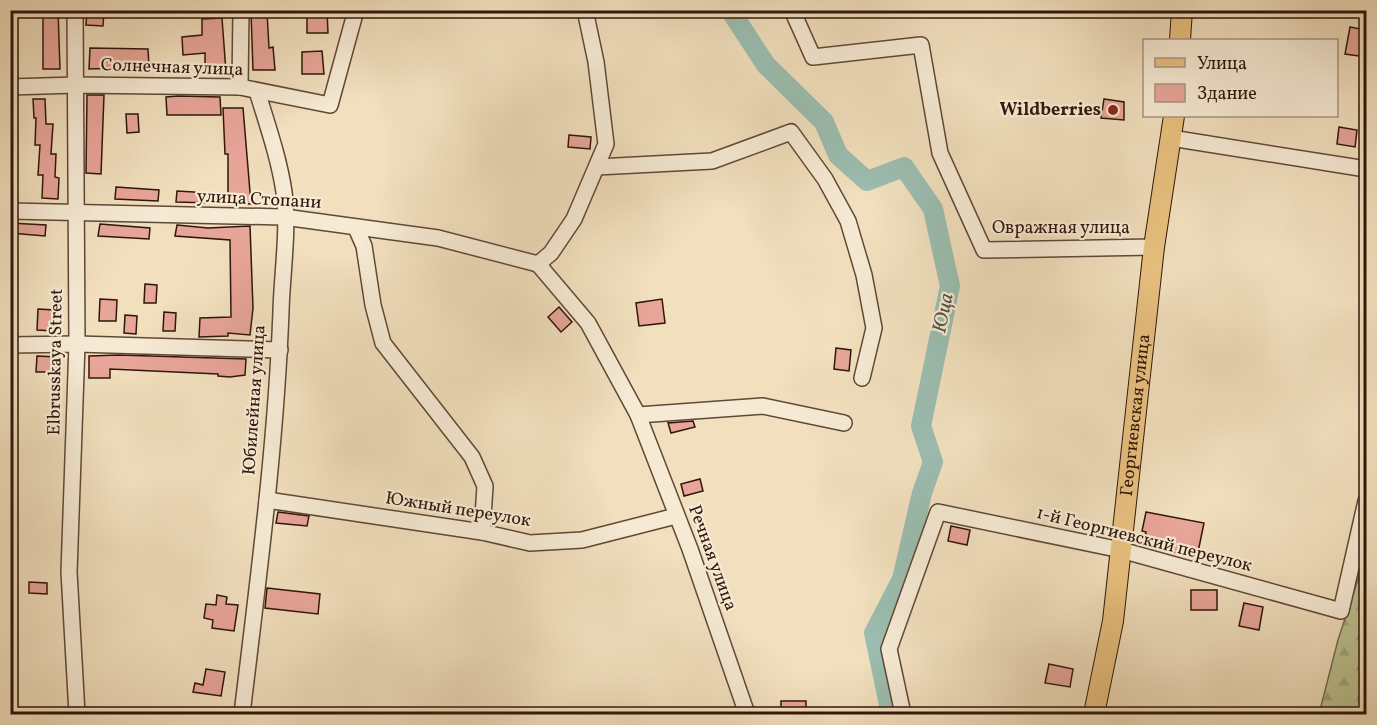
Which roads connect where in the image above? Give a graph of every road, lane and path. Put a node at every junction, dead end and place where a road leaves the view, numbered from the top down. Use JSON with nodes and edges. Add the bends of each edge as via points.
{"nodes":[{"id":1,"x":75,"y":10,"type":"edge"},
{"id":2,"x":241,"y":10,"type":"edge"},
{"id":3,"x":356,"y":10,"type":"edge"},
{"id":4,"x":585,"y":10,"type":"edge"},
{"id":5,"x":792,"y":10,"type":"edge"},
{"id":6,"x":1182,"y":10,"type":"edge"},
{"id":7,"x":1180,"y":39,"type":"edge"},
{"id":8,"x":76,"y":85,"type":"junction"},
{"id":9,"x":10,"y":87,"type":"edge"},
{"id":10,"x":240,"y":87,"type":"junction"},
{"id":11,"x":257,"y":91,"type":"junction"},
{"id":12,"x":1173,"y":117,"type":"edge"},
{"id":13,"x":1171,"y":138,"type":"junction"},
{"id":14,"x":597,"y":166,"type":"junction"},
{"id":15,"x":1366,"y":169,"type":"edge"},
{"id":16,"x":10,"y":210,"type":"edge"},
{"id":17,"x":76,"y":214,"type":"junction"},
{"id":18,"x":284,"y":217,"type":"junction"},
{"id":19,"x":356,"y":228,"type":"junction"},
{"id":20,"x":1154,"y":247,"type":"junction"},
{"id":21,"x":538,"y":264,"type":"junction"},
{"id":22,"x":77,"y":344,"type":"junction"},
{"id":23,"x":10,"y":345,"type":"edge"},
{"id":24,"x":280,"y":350,"type":"junction"},
{"id":25,"x":862,"y":378,"type":"dead end"},
{"id":26,"x":638,"y":415,"type":"junction"},
{"id":27,"x":843,"y":423,"type":"dead end"},
{"id":28,"x":267,"y":500,"type":"junction"},
{"id":29,"x":1366,"y":501,"type":"edge"},
{"id":30,"x":676,"y":516,"type":"junction"},
{"id":31,"x":482,"y":532,"type":"junction"},
{"id":32,"x":1121,"y":550,"type":"junction"},
{"id":33,"x":77,"y":714,"type":"edge"},
{"id":34,"x":242,"y":714,"type":"edge"},
{"id":35,"x":747,"y":714,"type":"edge"},
{"id":36,"x":903,"y":714,"type":"edge"},
{"id":37,"x":1094,"y":714,"type":"edge"}],
"edges":[{"from":1,"to":8,"type":"street","name":"Elbrusskaya Street"},
{"from":2,"to":10,"type":"street"},
{"from":3,"to":11,"type":"street","name":"Солнечная улица","via":[[330,105]]},
{"from":4,"to":14,"type":"street","via":[[606,144]]},
{"from":5,"to":20,"type":"street","name":"Овражная улица","via":[[813,57],[921,45],[940,153],[984,250]]},
{"from":6,"to":7,"type":"main road"},
{"from":8,"to":9,"type":"street","name":"Солнечная улица"},
{"from":8,"to":10,"type":"street","name":"Солнечная улица"},
{"from":8,"to":17,"type":"street","name":"Elbrusskaya Street"},
{"from":10,"to":11,"type":"street","name":"Солнечная улица"},
{"from":11,"to":18,"type":"street","name":"Юбилейная улица","via":[[276,154]]},
{"from":12,"to":13,"type":"main road","name":"Георгиевская улица"},
{"from":13,"to":15,"type":"street"},
{"from":13,"to":20,"type":"main road","name":"Георгиевская улица"},
{"from":14,"to":21,"type":"street","via":[[574,219],[551,253]]},
{"from":14,"to":25,"type":"street","via":[[711,161],[791,132],[825,179],[848,221],[864,275],[874,328]]},
{"from":16,"to":17,"type":"street","name":"улица Стопани"},
{"from":17,"to":18,"type":"street","name":"улица Стопани"},
{"from":17,"to":22,"type":"street","name":"Elbrusskaya Street"},
{"from":18,"to":19,"type":"street","name":"улица Стопани"},
{"from":18,"to":24,"type":"street","name":"Юбилейная улица"},
{"from":19,"to":21,"type":"street","name":"улица Стопани","via":[[438,238]]},
{"from":19,"to":31,"type":"street","via":[[364,246],[382,343],[472,457],[486,486]]},
{"from":20,"to":32,"type":"main road","name":"Георгиевская улица"},
{"from":21,"to":26,"type":"street","name":"Речная улица","via":[[588,322]]},
{"from":22,"to":23,"type":"street"},
{"from":22,"to":24,"type":"street"},
{"from":22,"to":33,"type":"street","name":"Elbrusskaya Street","via":[[69,572]]},
{"from":24,"to":28,"type":"street","name":"Юбилейная улица"},
{"from":26,"to":27,"type":"street","via":[[763,406]]},
{"from":26,"to":30,"type":"street","name":"Речная улица"},
{"from":28,"to":31,"type":"street","name":"Южный переулок"},
{"from":28,"to":34,"type":"street","name":"Юбилейная улица"},
{"from":29,"to":32,"type":"street","name":"1-й Георгиевский переулок","via":[[1341,611]]},
{"from":30,"to":31,"type":"street","name":"Южный переулок","via":[[582,540],[530,543]]},
{"from":30,"to":35,"type":"street","name":"Речная улица"},
{"from":32,"to":36,"type":"street","name":"1-й Георгиевский переулок","via":[[938,512],[889,649]]},
{"from":32,"to":37,"type":"main road","name":"Георгиевская улица","via":[[1113,621]]}]}
